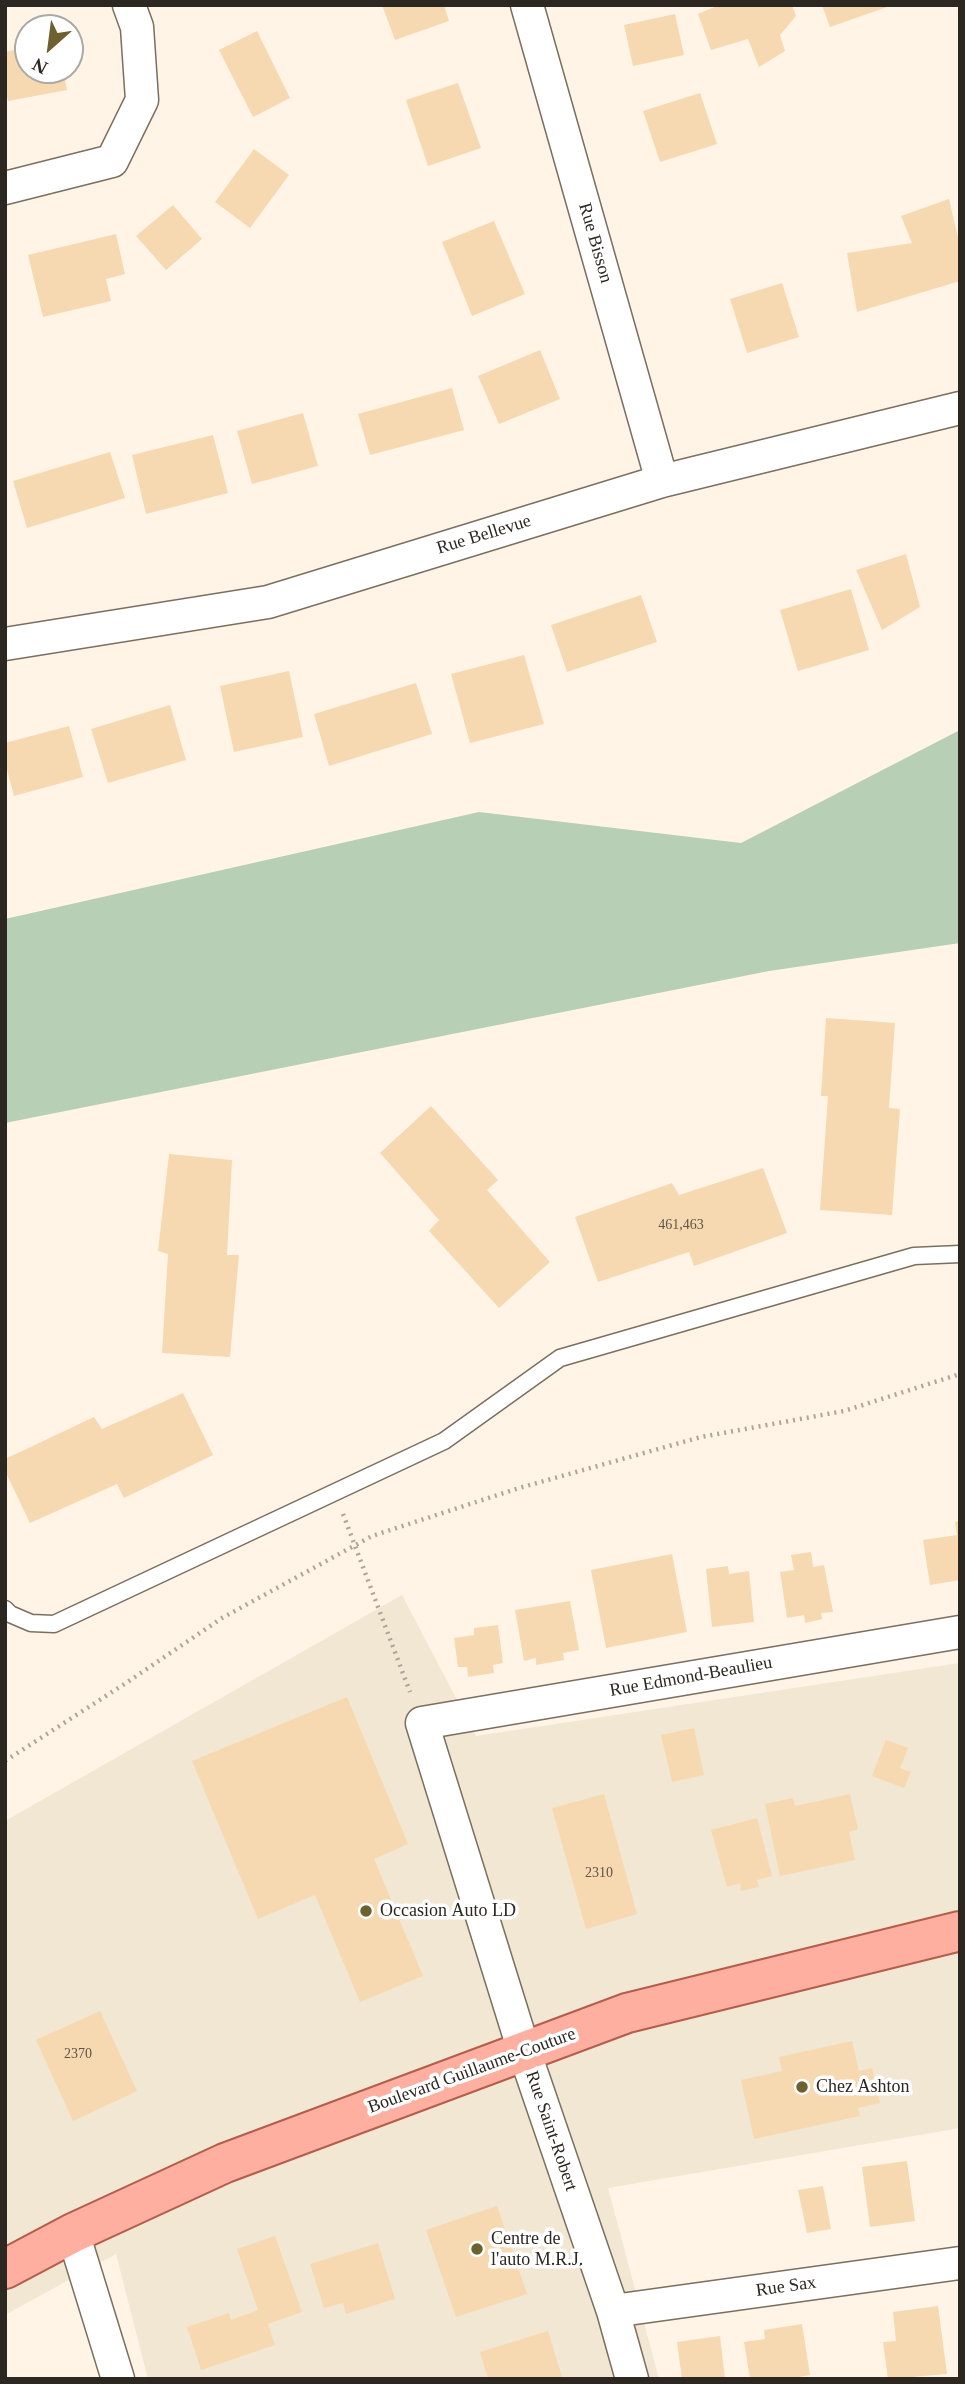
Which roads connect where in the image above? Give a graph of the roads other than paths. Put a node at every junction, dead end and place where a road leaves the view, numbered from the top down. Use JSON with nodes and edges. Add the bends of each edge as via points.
{"nodes":[{"id":1,"x":129,"y":5,"type":"edge"},
{"id":2,"x":527,"y":5,"type":"edge"},
{"id":3,"x":5,"y":188,"type":"edge"},
{"id":4,"x":960,"y":408,"type":"edge"},
{"id":5,"x":662,"y":481,"type":"junction"},
{"id":6,"x":5,"y":644,"type":"edge"},
{"id":7,"x":960,"y":1254,"type":"edge"},
{"id":8,"x":5,"y":1609,"type":"edge"},
{"id":9,"x":960,"y":1632,"type":"edge"},
{"id":10,"x":422,"y":1723,"type":"joint"},
{"id":11,"x":960,"y":1931,"type":"edge"},
{"id":12,"x":523,"y":2051,"type":"junction"},
{"id":13,"x":73,"y":2233,"type":"junction"},
{"id":14,"x":960,"y":2263,"type":"edge"},
{"id":15,"x":5,"y":2269,"type":"edge"},
{"id":16,"x":613,"y":2311,"type":"junction"},
{"id":17,"x":118,"y":2379,"type":"edge"},
{"id":18,"x":632,"y":2379,"type":"edge"}],
"edges":[{"from":1,"to":3,"type":"street","via":[[137,27],[142,100],[111,161]]},
{"from":2,"to":5,"type":"street","name":"Rue Bisson"},
{"from":4,"to":5,"type":"street","name":"Rue Bellevue"},
{"from":5,"to":6,"type":"street","name":"Rue Bellevue","via":[[268,602]]},
{"from":7,"to":8,"type":"lane","via":[[914,1256],[560,1358],[444,1441],[54,1624],[31,1623]]},
{"from":9,"to":10,"type":"street","name":"Rue Edmond-Beaulieu"},
{"from":10,"to":12,"type":"street","name":"Rue Saint-Robert"},
{"from":11,"to":12,"type":"main road","name":"Boulevard Guillaume-Couture","via":[[627,2013]]},
{"from":12,"to":13,"type":"main road","name":"Boulevard Guillaume-Couture","via":[[225,2163]]},
{"from":12,"to":16,"type":"street","name":"Rue Saint-Robert"},
{"from":13,"to":15,"type":"main road","name":"Boulevard Guillaume-Couture"},
{"from":13,"to":17,"type":"street"},
{"from":14,"to":16,"type":"street","name":"Rue Sax"},
{"from":16,"to":18,"type":"street","name":"Rue Saint-Robert"}]}
